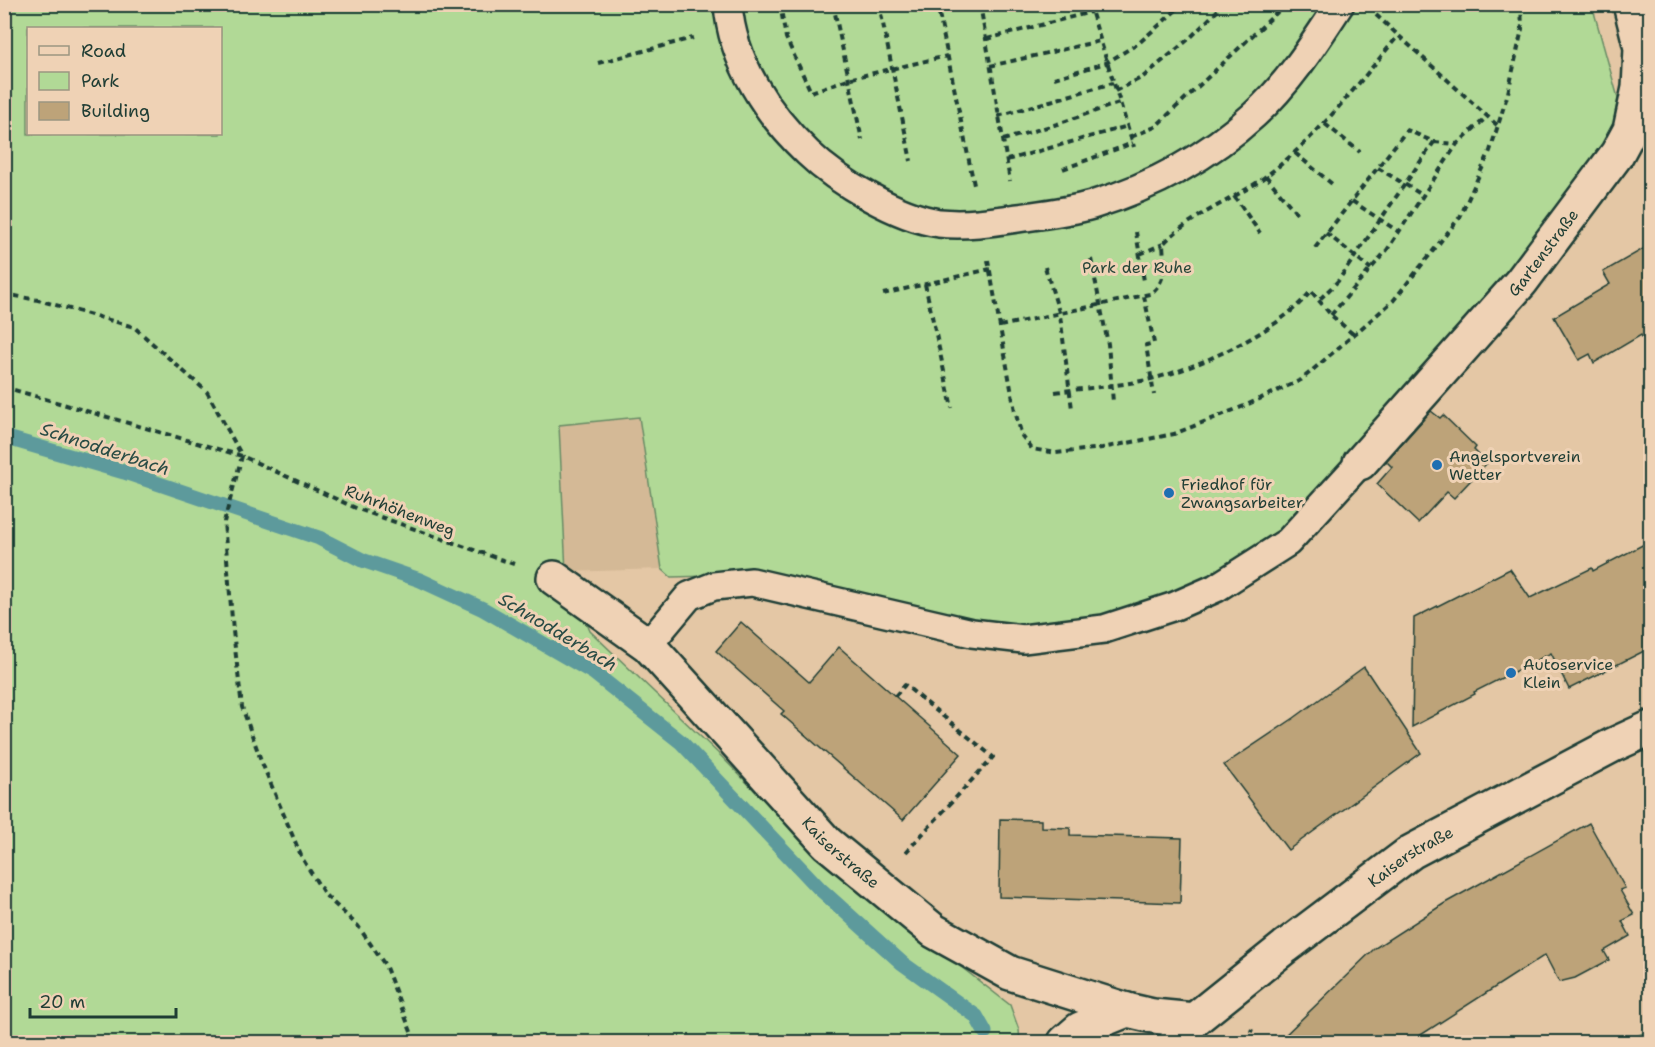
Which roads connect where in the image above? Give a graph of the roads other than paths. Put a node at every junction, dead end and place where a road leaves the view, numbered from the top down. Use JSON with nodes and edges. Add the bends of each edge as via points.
{"nodes":[{"id":1,"x":1340,"y":4,"type":"edge"},
{"id":2,"x":1630,"y":4,"type":"edge"},
{"id":3,"x":730,"y":16,"type":"edge"},
{"id":4,"x":1360,"y":463,"type":"joint"},
{"id":5,"x":554,"y":578,"type":"road end"},
{"id":6,"x":648,"y":645,"type":"junction"},
{"id":7,"x":1650,"y":728,"type":"edge"},
{"id":8,"x":1127,"y":1010,"type":"junction"},
{"id":9,"x":1185,"y":1031,"type":"edge"},
{"id":10,"x":1065,"y":1042,"type":"edge"}],
"edges":[{"from":1,"to":3,"type":"lane","via":[[1291,76],[1254,115],[1213,148],[1180,168],[1090,206],[982,224],[938,222],[897,210],[854,189],[821,165],[759,96]]},
{"from":2,"to":4,"type":"street","name":"Gartenstraße","via":[[1641,48],[1639,88],[1630,130],[1617,154],[1521,282]]},
{"from":4,"to":6,"type":"lane","via":[[1288,542],[1216,588],[1104,629],[1023,639],[972,633],[752,582],[714,586],[689,596]]},
{"from":5,"to":6,"type":"street","name":"Kaiserstraße"},
{"from":6,"to":8,"type":"street","name":"Kaiserstraße","via":[[827,843],[933,931],[1010,973]]},
{"from":7,"to":9,"type":"street","name":"Kaiserstraße","via":[[1411,852],[1285,947]]},
{"from":8,"to":9,"type":"street","name":"Kaiserstraße","via":[[1153,1016]]},
{"from":8,"to":10,"type":"street","via":[[1080,1029]]}]}
